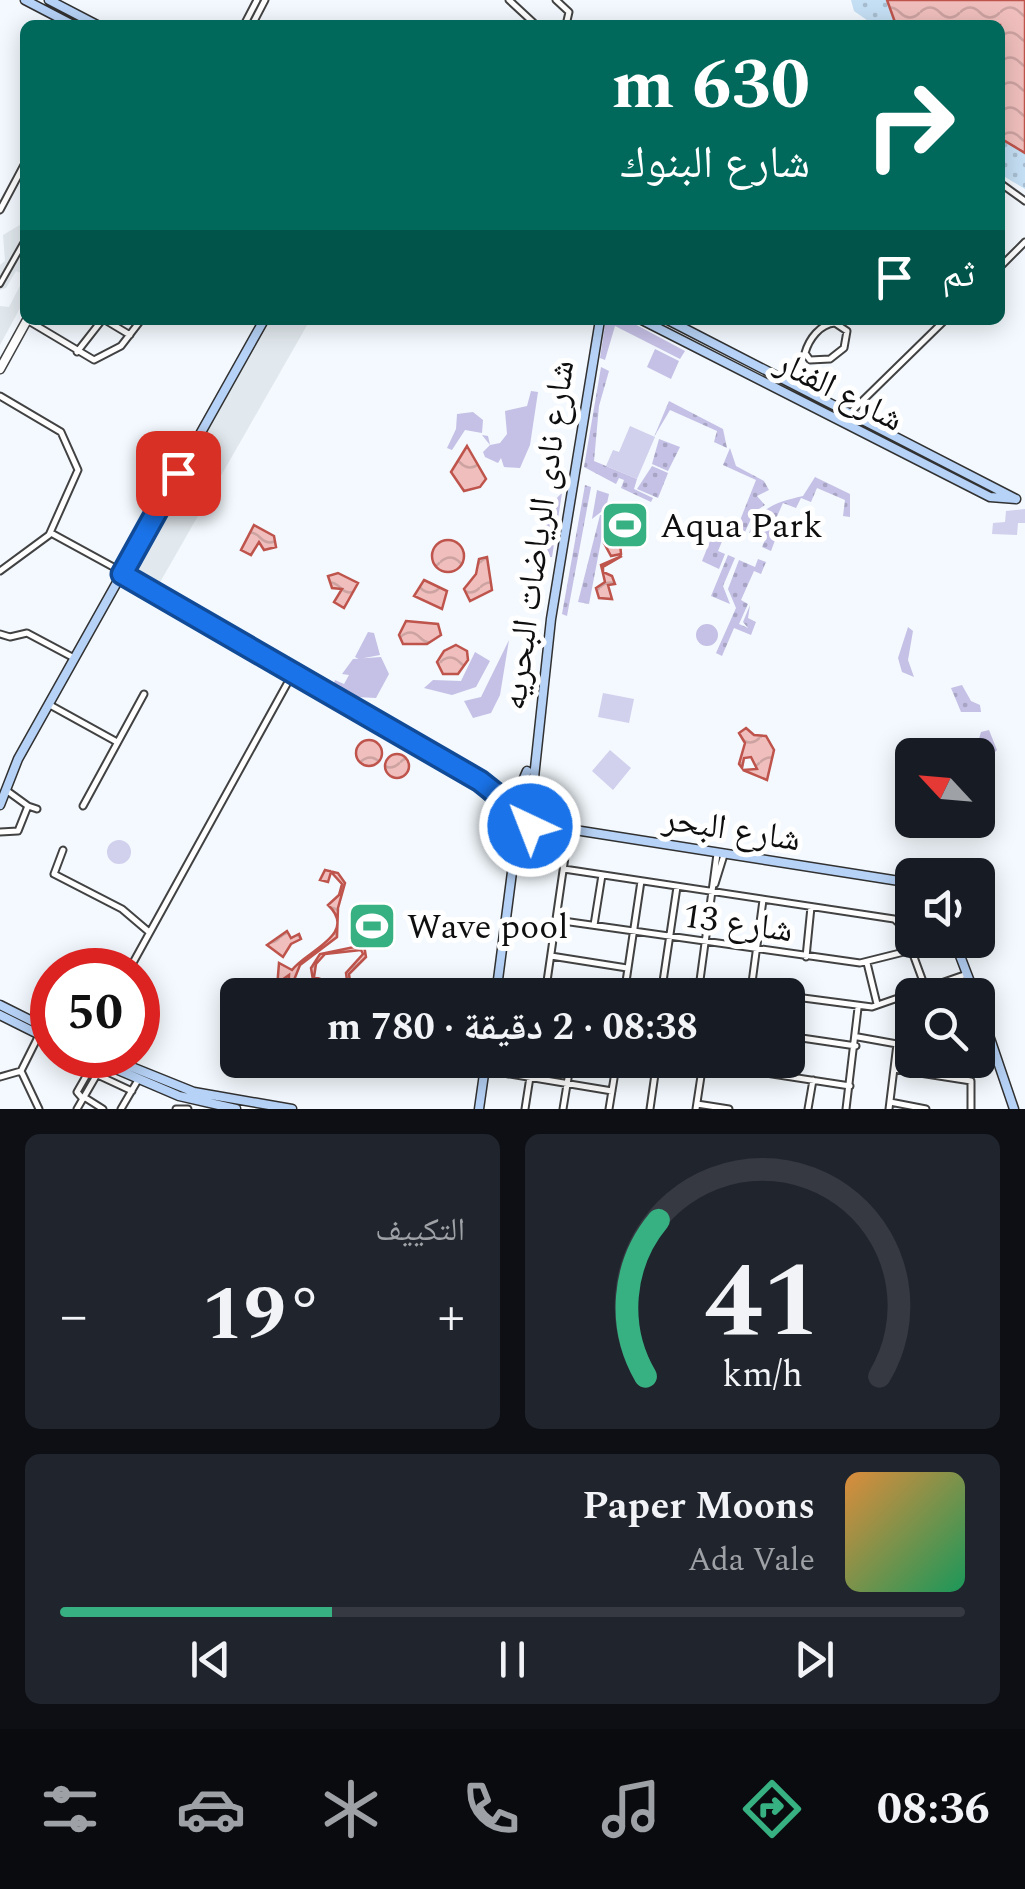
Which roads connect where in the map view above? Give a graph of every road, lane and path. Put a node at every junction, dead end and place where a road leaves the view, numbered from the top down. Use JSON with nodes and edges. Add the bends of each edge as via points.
{"nodes":[{"id":1,"x":25,"y":0,"type":"edge"},
{"id":2,"x":49,"y":0,"type":"edge"},
{"id":3,"x":509,"y":0,"type":"edge"},
{"id":4,"x":556,"y":0,"type":"edge"},
{"id":5,"x":63,"y":20,"type":"edge"},
{"id":6,"x":87,"y":20,"type":"edge"},
{"id":7,"x":531,"y":20,"type":"edge"},
{"id":8,"x":567,"y":20,"type":"edge"},
{"id":9,"x":20,"y":172,"type":"edge"},
{"id":10,"x":0,"y":210,"type":"edge"},
{"id":11,"x":1025,"y":242,"type":"edge"},
{"id":12,"x":20,"y":249,"type":"edge"},
{"id":13,"x":1005,"y":262,"type":"edge"},
{"id":14,"x":0,"y":284,"type":"edge"},
{"id":15,"x":27,"y":325,"type":"edge"},
{"id":16,"x":35,"y":325,"type":"edge"},
{"id":17,"x":100,"y":325,"type":"edge"},
{"id":18,"x":113,"y":325,"type":"edge"},
{"id":19,"x":137,"y":325,"type":"edge"},
{"id":20,"x":261,"y":325,"type":"edge"},
{"id":21,"x":592,"y":325,"type":"edge"},
{"id":22,"x":598,"y":325,"type":"edge"},
{"id":23,"x":652,"y":325,"type":"edge"},
{"id":24,"x":678,"y":325,"type":"edge"},
{"id":25,"x":826,"y":325,"type":"edge"},
{"id":26,"x":842,"y":325,"type":"edge"},
{"id":27,"x":940,"y":325,"type":"edge"},
{"id":28,"x":130,"y":335,"type":"junction"},
{"id":29,"x":594,"y":337,"type":"junction"},
{"id":30,"x":77,"y":352,"type":"junction"},
{"id":31,"x":805,"y":363,"type":"junction"},
{"id":32,"x":0,"y":369,"type":"edge"},
{"id":33,"x":790,"y":382,"type":"junction"},
{"id":34,"x":0,"y":396,"type":"edge"},
{"id":35,"x":849,"y":414,"type":"junction"},
{"id":36,"x":1020,"y":499,"type":"edge"},
{"id":37,"x":50,"y":533,"type":"junction"},
{"id":38,"x":0,"y":570,"type":"edge"},
{"id":39,"x":122,"y":574,"type":"junction"},
{"id":40,"x":0,"y":634,"type":"edge"},
{"id":41,"x":74,"y":658,"type":"junction"},
{"id":42,"x":293,"y":673,"type":"junction"},
{"id":43,"x":144,"y":694,"type":"dead end"},
{"id":44,"x":49,"y":705,"type":"junction"},
{"id":45,"x":534,"y":741,"type":"junction"},
{"id":46,"x":117,"y":742,"type":"junction"},
{"id":47,"x":527,"y":771,"type":"junction"},
{"id":48,"x":459,"y":772,"type":"junction"},
{"id":49,"x":5,"y":790,"type":"junction"},
{"id":50,"x":500,"y":794,"type":"junction"},
{"id":51,"x":0,"y":805,"type":"edge"},
{"id":52,"x":28,"y":806,"type":"junction"},
{"id":53,"x":83,"y":806,"type":"dead end"},
{"id":54,"x":37,"y":808,"type":"dead end"},
{"id":55,"x":519,"y":811,"type":"junction"},
{"id":56,"x":530,"y":816,"type":"junction"},
{"id":57,"x":513,"y":824,"type":"junction"},
{"id":58,"x":543,"y":825,"type":"junction"},
{"id":59,"x":527,"y":829,"type":"junction"},
{"id":60,"x":0,"y":832,"type":"edge"},
{"id":61,"x":63,"y":850,"type":"dead end"},
{"id":62,"x":566,"y":850,"type":"dead end"},
{"id":63,"x":721,"y":854,"type":"junction"},
{"id":64,"x":564,"y":869,"type":"junction"},
{"id":65,"x":602,"y":875,"type":"junction"},
{"id":66,"x":895,"y":880,"type":"edge"},
{"id":67,"x":641,"y":881,"type":"junction"},
{"id":68,"x":677,"y":886,"type":"junction"},
{"id":69,"x":714,"y":892,"type":"junction"},
{"id":70,"x":763,"y":900,"type":"junction"},
{"id":71,"x":811,"y":907,"type":"junction"},
{"id":72,"x":508,"y":912,"type":"junction"},
{"id":73,"x":556,"y":920,"type":"junction"},
{"id":74,"x":895,"y":920,"type":"edge"},
{"id":75,"x":594,"y":925,"type":"junction"},
{"id":76,"x":150,"y":932,"type":"junction"},
{"id":77,"x":634,"y":932,"type":"junction"},
{"id":78,"x":670,"y":937,"type":"junction"},
{"id":79,"x":706,"y":942,"type":"junction"},
{"id":80,"x":141,"y":948,"type":"edge"},
{"id":81,"x":756,"y":950,"type":"junction"},
{"id":82,"x":895,"y":955,"type":"edge"},
{"id":83,"x":551,"y":956,"type":"junction"},
{"id":84,"x":806,"y":957,"type":"junction"},
{"id":85,"x":961,"y":958,"type":"edge"},
{"id":86,"x":867,"y":963,"type":"junction"},
{"id":87,"x":628,"y":968,"type":"junction"},
{"id":88,"x":967,"y":974,"type":"junction"},
{"id":89,"x":498,"y":978,"type":"edge"},
{"id":90,"x":548,"y":978,"type":"edge"},
{"id":91,"x":627,"y":978,"type":"edge"},
{"id":92,"x":664,"y":978,"type":"edge"},
{"id":93,"x":701,"y":978,"type":"edge"},
{"id":94,"x":752,"y":978,"type":"edge"},
{"id":95,"x":958,"y":978,"type":"edge"},
{"id":96,"x":969,"y":978,"type":"edge"},
{"id":97,"x":805,"y":999,"type":"edge"},
{"id":98,"x":895,"y":1000,"type":"edge"},
{"id":99,"x":0,"y":1005,"type":"edge"},
{"id":100,"x":877,"y":1005,"type":"junction"},
{"id":101,"x":858,"y":1007,"type":"junction"},
{"id":102,"x":0,"y":1015,"type":"edge"},
{"id":103,"x":30,"y":1020,"type":"edge"},
{"id":104,"x":30,"y":1030,"type":"edge"},
{"id":105,"x":858,"y":1037,"type":"junction"},
{"id":106,"x":805,"y":1038,"type":"edge"},
{"id":107,"x":856,"y":1046,"type":"junction"},
{"id":108,"x":30,"y":1053,"type":"edge"},
{"id":109,"x":995,"y":1053,"type":"edge"},
{"id":110,"x":894,"y":1069,"type":"joint"},
{"id":111,"x":21,"y":1071,"type":"junction"},
{"id":112,"x":0,"y":1076,"type":"edge"},
{"id":113,"x":95,"y":1078,"type":"edge"},
{"id":114,"x":104,"y":1078,"type":"edge"},
{"id":115,"x":134,"y":1078,"type":"edge"},
{"id":116,"x":155,"y":1078,"type":"edge"},
{"id":117,"x":483,"y":1078,"type":"edge"},
{"id":118,"x":530,"y":1078,"type":"joint"},
{"id":119,"x":568,"y":1078,"type":"edge"},
{"id":120,"x":614,"y":1078,"type":"edge"},
{"id":121,"x":654,"y":1078,"type":"edge"},
{"id":122,"x":701,"y":1078,"type":"edge"},
{"id":123,"x":798,"y":1078,"type":"edge"},
{"id":124,"x":951,"y":1078,"type":"edge"},
{"id":125,"x":138,"y":1080,"type":"junction"},
{"id":126,"x":812,"y":1080,"type":"junction"},
{"id":127,"x":567,"y":1084,"type":"junction"},
{"id":128,"x":850,"y":1086,"type":"junction"},
{"id":129,"x":132,"y":1091,"type":"junction"},
{"id":130,"x":612,"y":1091,"type":"junction"},
{"id":131,"x":84,"y":1098,"type":"junction"},
{"id":132,"x":696,"y":1106,"type":"edge"},
{"id":133,"x":889,"y":1106,"type":"edge"},
{"id":134,"x":221,"y":1108,"type":"edge"},
{"id":135,"x":39,"y":1109,"type":"edge"},
{"id":136,"x":78,"y":1109,"type":"edge"},
{"id":137,"x":103,"y":1109,"type":"edge"},
{"id":138,"x":121,"y":1109,"type":"edge"},
{"id":139,"x":176,"y":1109,"type":"edge"},
{"id":140,"x":188,"y":1109,"type":"edge"},
{"id":141,"x":236,"y":1109,"type":"edge"},
{"id":142,"x":292,"y":1109,"type":"edge"},
{"id":143,"x":480,"y":1109,"type":"edge"},
{"id":144,"x":525,"y":1109,"type":"edge"},
{"id":145,"x":563,"y":1109,"type":"edge"},
{"id":146,"x":609,"y":1109,"type":"edge"},
{"id":147,"x":650,"y":1109,"type":"edge"},
{"id":148,"x":729,"y":1109,"type":"edge"},
{"id":149,"x":808,"y":1109,"type":"edge"},
{"id":150,"x":846,"y":1109,"type":"edge"},
{"id":151,"x":926,"y":1109,"type":"edge"},
{"id":152,"x":970,"y":1109,"type":"edge"},
{"id":153,"x":1014,"y":1109,"type":"edge"}],
"edges":[{"from":1,"to":5,"type":"main road"},
{"from":2,"to":6,"type":"main road"},
{"from":3,"to":7,"type":"street"},
{"from":4,"to":8,"type":"street","via":[[568,9]]},
{"from":9,"to":10,"type":"street"},
{"from":11,"to":13,"type":"street"},
{"from":12,"to":14,"type":"street"},
{"from":15,"to":32,"type":"street"},
{"from":16,"to":30,"type":"street"},
{"from":17,"to":30,"type":"street"},
{"from":18,"to":28,"type":"street"},
{"from":19,"to":28,"type":"street"},
{"from":20,"to":39,"type":"main road"},
{"from":21,"to":29,"type":"main road","name":"شارع نادى الرياضات البحريه"},
{"from":22,"to":29,"type":"main road","name":"شارع نادى الرياضات البحريه"},
{"from":23,"to":36,"type":"main road","name":"شارع الفنار","via":[[990,497]]},
{"from":24,"to":33,"type":"main road","name":"شارع الفنار"},
{"from":25,"to":31,"type":"street","via":[[813,336]]},
{"from":26,"to":31,"type":"street","via":[[848,336],[844,348]]},
{"from":27,"to":35,"type":"street"},
{"from":28,"to":30,"type":"street","via":[[99,359]]},
{"from":29,"to":45,"type":"main road","name":"شارع نادى الرياضات البحريه"},
{"from":31,"to":33,"type":"street"},
{"from":33,"to":35,"type":"main road","name":"شارع الفنار"},
{"from":34,"to":37,"type":"street","via":[[58,429],[75,456],[76,482]]},
{"from":35,"to":36,"type":"main road","name":"شارع الفنار"},
{"from":37,"to":38,"type":"street"},
{"from":37,"to":39,"type":"street"},
{"from":39,"to":41,"type":"main road"},
{"from":39,"to":42,"type":"street"},
{"from":40,"to":41,"type":"street","via":[[27,633]]},
{"from":41,"to":44,"type":"main road"},
{"from":42,"to":48,"type":"street"},
{"from":42,"to":76,"type":"street"},
{"from":43,"to":46,"type":"street"},
{"from":44,"to":46,"type":"street"},
{"from":44,"to":49,"type":"main road"},
{"from":45,"to":47,"type":"main road","name":"شارع نادى الرياضات البحريه"},
{"from":45,"to":56,"type":"main road","name":"شارع نادى الرياضات البحريه"},
{"from":46,"to":53,"type":"street"},
{"from":47,"to":50,"type":"main road","via":[[518,792]]},
{"from":47,"to":55,"type":"main road","name":"شارع نادى الرياضات البحريه"},
{"from":48,"to":50,"type":"street"},
{"from":48,"to":57,"type":"street"},
{"from":49,"to":51,"type":"main road"},
{"from":49,"to":52,"type":"street"},
{"from":50,"to":55,"type":"street"},
{"from":52,"to":54,"type":"street"},
{"from":52,"to":60,"type":"street","via":[[21,828]]},
{"from":55,"to":56,"type":"main road","name":"شارع البحر"},
{"from":55,"to":57,"type":"main road"},
{"from":56,"to":58,"type":"main road","name":"شارع البحر"},
{"from":56,"to":59,"type":"main road","name":"شارع نادى الرياضات البحريه"},
{"from":57,"to":59,"type":"main road"},
{"from":57,"to":72,"type":"main road"},
{"from":58,"to":59,"type":"main road","name":"شارع البحر"},
{"from":58,"to":63,"type":"main road","name":"شارع البحر"},
{"from":59,"to":72,"type":"main road"},
{"from":61,"to":76,"type":"street","via":[[54,874],[122,909]]},
{"from":62,"to":64,"type":"street"},
{"from":63,"to":66,"type":"main road","name":"شارع البحر"},
{"from":63,"to":69,"type":"street"},
{"from":64,"to":65,"type":"street"},
{"from":64,"to":73,"type":"street"},
{"from":65,"to":67,"type":"street"},
{"from":65,"to":75,"type":"street"},
{"from":67,"to":68,"type":"street"},
{"from":67,"to":77,"type":"street"},
{"from":68,"to":69,"type":"street"},
{"from":68,"to":78,"type":"street"},
{"from":69,"to":70,"type":"street"},
{"from":69,"to":79,"type":"street"},
{"from":70,"to":71,"type":"street"},
{"from":70,"to":81,"type":"street"},
{"from":71,"to":74,"type":"street"},
{"from":71,"to":84,"type":"street"},
{"from":72,"to":89,"type":"main road"},
{"from":73,"to":75,"type":"street","name":"شارع 13"},
{"from":73,"to":83,"type":"street"},
{"from":75,"to":77,"type":"street","name":"شارع 13"},
{"from":76,"to":80,"type":"street"},
{"from":77,"to":78,"type":"street","name":"شارع 13"},
{"from":77,"to":87,"type":"street"},
{"from":78,"to":79,"type":"street","name":"شارع 13"},
{"from":78,"to":92,"type":"street"},
{"from":79,"to":81,"type":"street","name":"شارع 13"},
{"from":79,"to":93,"type":"street"},
{"from":81,"to":84,"type":"street","name":"شارع 13"},
{"from":81,"to":94,"type":"street"},
{"from":82,"to":86,"type":"street","name":"شارع 13"},
{"from":83,"to":87,"type":"street"},
{"from":83,"to":90,"type":"street"},
{"from":84,"to":86,"type":"street","name":"شارع 13"},
{"from":85,"to":88,"type":"main road"},
{"from":86,"to":100,"type":"street"},
{"from":87,"to":91,"type":"street"},
{"from":88,"to":95,"type":"street"},
{"from":88,"to":96,"type":"main road"},
{"from":97,"to":101,"type":"street"},
{"from":98,"to":100,"type":"street"},
{"from":99,"to":103,"type":"main road"},
{"from":100,"to":101,"type":"street"},
{"from":101,"to":105,"type":"street"},
{"from":102,"to":104,"type":"main road"},
{"from":105,"to":107,"type":"street"},
{"from":105,"to":110,"type":"street","via":[[895,1042]]},
{"from":106,"to":107,"type":"street"},
{"from":107,"to":128,"type":"street"},
{"from":108,"to":111,"type":"street"},
{"from":109,"to":153,"type":"main road"},
{"from":110,"to":133,"type":"street"},
{"from":111,"to":112,"type":"street"},
{"from":111,"to":135,"type":"street"},
{"from":113,"to":131,"type":"street"},
{"from":114,"to":129,"type":"street"},
{"from":115,"to":125,"type":"main road"},
{"from":116,"to":142,"type":"main road"},
{"from":117,"to":143,"type":"main road"},
{"from":118,"to":127,"type":"street"},
{"from":118,"to":144,"type":"street"},
{"from":119,"to":127,"type":"street"},
{"from":120,"to":130,"type":"street"},
{"from":121,"to":147,"type":"street"},
{"from":122,"to":132,"type":"street"},
{"from":123,"to":126,"type":"street"},
{"from":124,"to":152,"type":"street","via":[[973,1082]]},
{"from":125,"to":129,"type":"street"},
{"from":125,"to":134,"type":"main road"},
{"from":126,"to":128,"type":"street"},
{"from":126,"to":149,"type":"street"},
{"from":127,"to":130,"type":"street"},
{"from":127,"to":145,"type":"street"},
{"from":128,"to":150,"type":"street"},
{"from":129,"to":138,"type":"street"},
{"from":130,"to":146,"type":"street"},
{"from":131,"to":136,"type":"street"},
{"from":131,"to":137,"type":"street"},
{"from":132,"to":148,"type":"street"},
{"from":133,"to":151,"type":"street"},
{"from":134,"to":141,"type":"main road"},
{"from":139,"to":140,"type":"street"}]}
